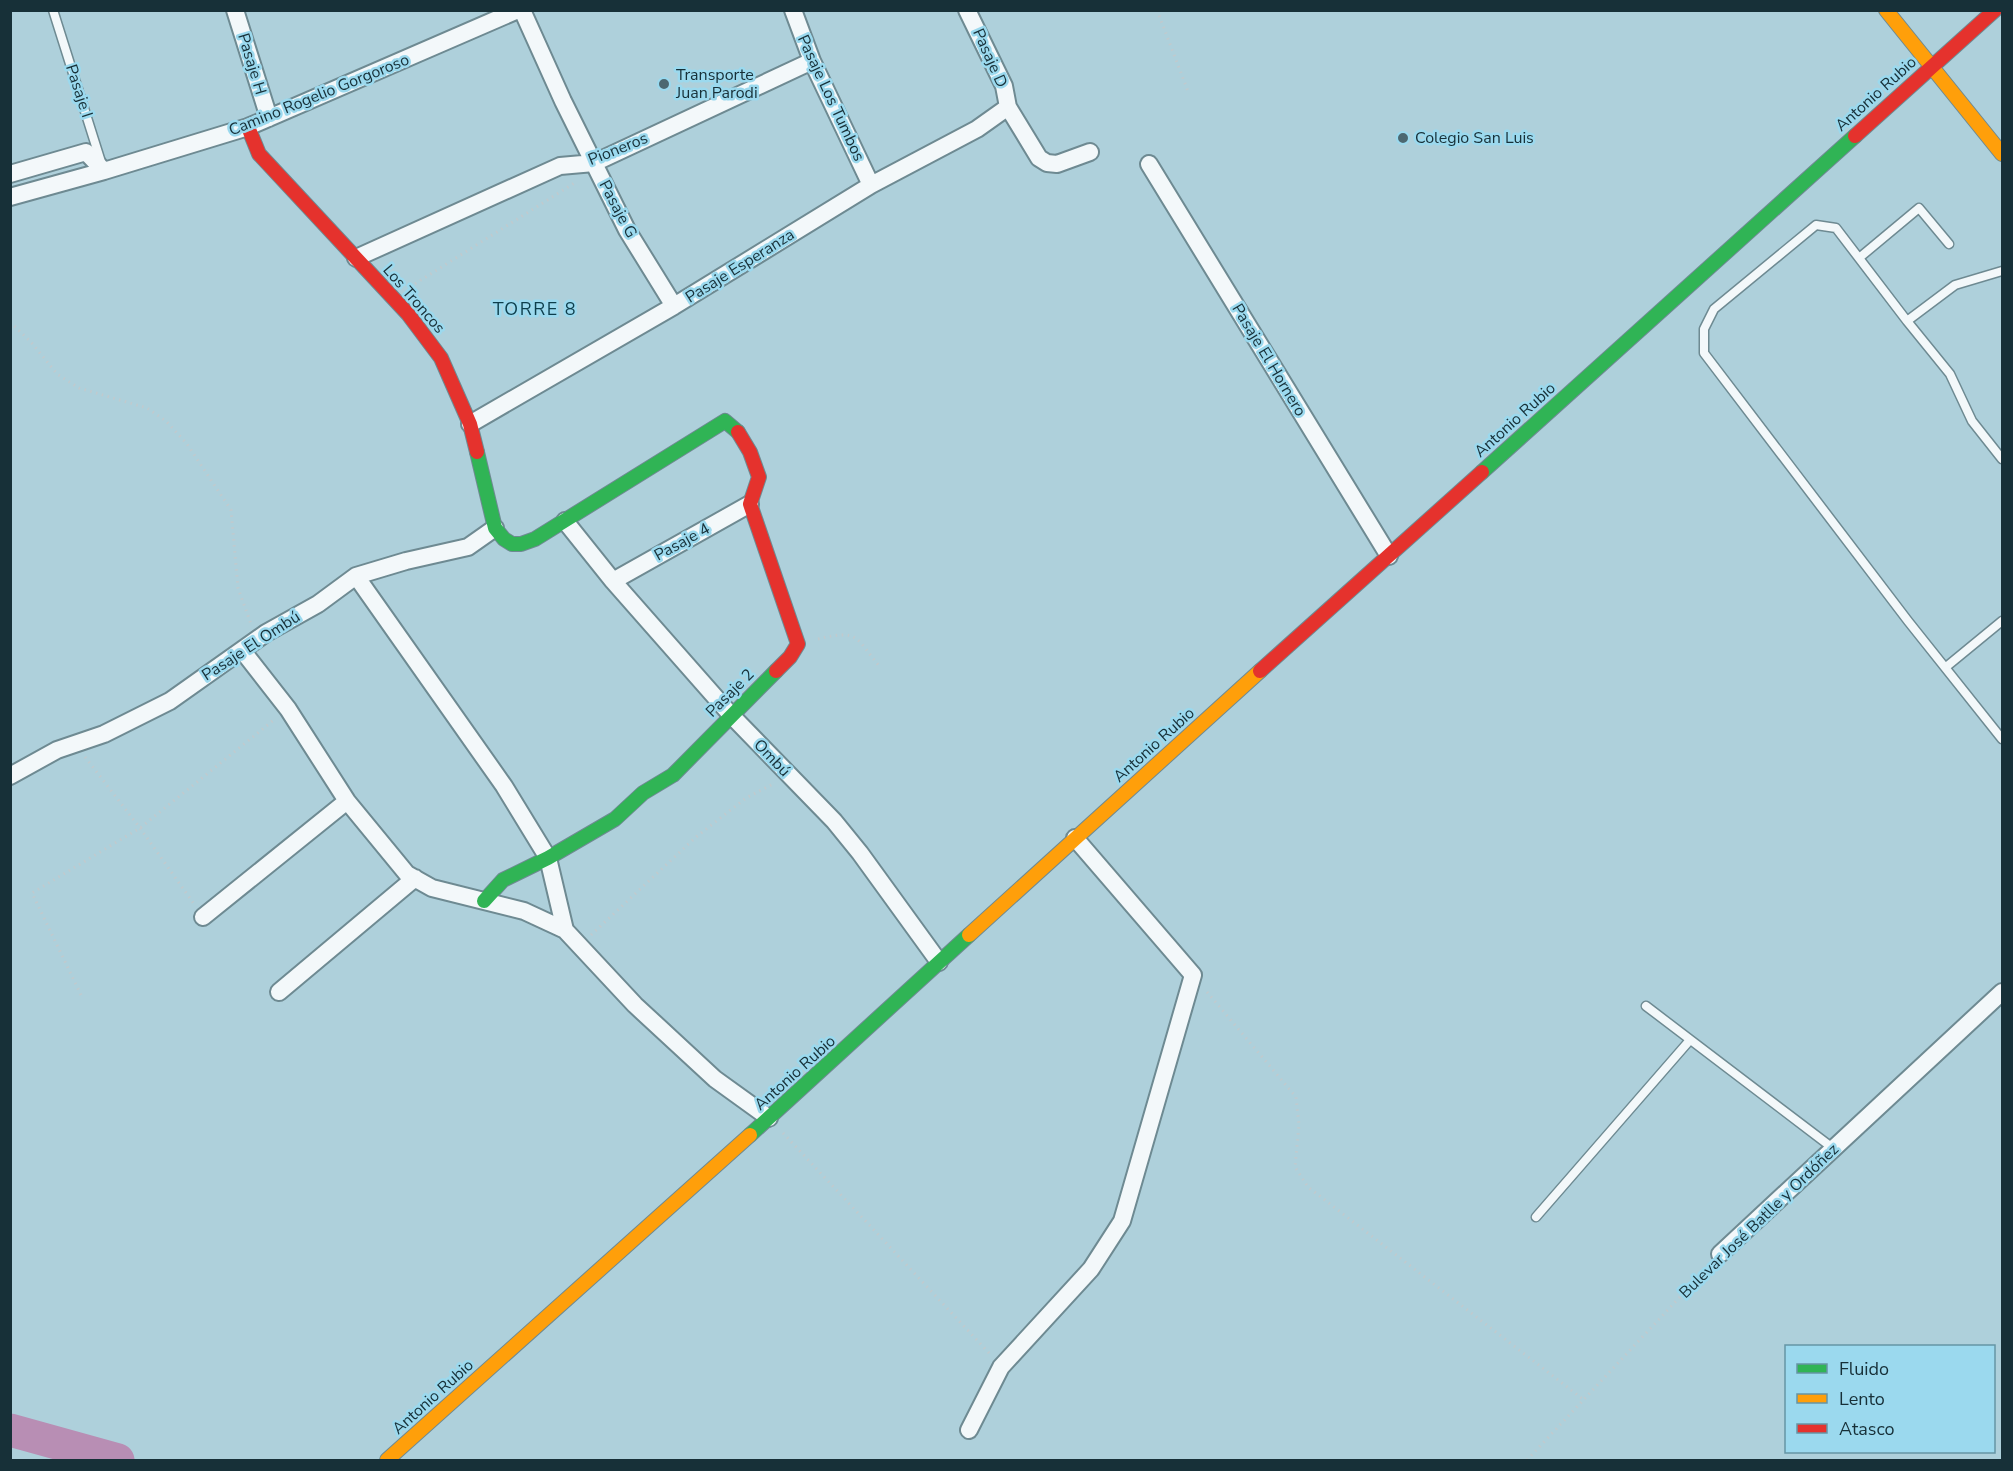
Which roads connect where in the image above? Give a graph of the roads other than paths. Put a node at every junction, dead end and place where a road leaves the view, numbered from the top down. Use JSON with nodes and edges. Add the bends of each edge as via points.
{"nodes":[{"id":1,"x":53,"y":10,"type":"edge"},
{"id":2,"x":235,"y":10,"type":"edge"},
{"id":3,"x":520,"y":10,"type":"edge"},
{"id":4,"x":793,"y":10,"type":"edge"},
{"id":5,"x":967,"y":10,"type":"edge"},
{"id":6,"x":1886,"y":10,"type":"edge"},
{"id":7,"x":1995,"y":10,"type":"edge"},
{"id":8,"x":812,"y":61,"type":"junction"},
{"id":9,"x":1932,"y":65,"type":"junction"},
{"id":10,"x":1008,"y":107,"type":"junction"},
{"id":11,"x":269,"y":118,"type":"junction"},
{"id":12,"x":248,"y":127,"type":"junction"},
{"id":13,"x":1090,"y":152,"type":"dead end"},
{"id":14,"x":2002,"y":154,"type":"edge"},
{"id":15,"x":594,"y":163,"type":"junction"},
{"id":16,"x":1149,"y":164,"type":"dead end"},
{"id":17,"x":104,"y":171,"type":"junction"},
{"id":18,"x":10,"y":174,"type":"edge"},
{"id":19,"x":871,"y":185,"type":"junction"},
{"id":20,"x":10,"y":197,"type":"edge"},
{"id":21,"x":1949,"y":244,"type":"dead end"},
{"id":22,"x":356,"y":258,"type":"junction"},
{"id":23,"x":1859,"y":258,"type":"junction"},
{"id":24,"x":2002,"y":271,"type":"edge"},
{"id":25,"x":674,"y":306,"type":"junction"},
{"id":26,"x":1907,"y":321,"type":"junction"},
{"id":27,"x":470,"y":424,"type":"junction"},
{"id":28,"x":2002,"y":459,"type":"edge"},
{"id":29,"x":750,"y":504,"type":"junction"},
{"id":30,"x":565,"y":521,"type":"junction"},
{"id":31,"x":495,"y":528,"type":"junction"},
{"id":32,"x":1389,"y":556,"type":"junction"},
{"id":33,"x":356,"y":576,"type":"junction"},
{"id":34,"x":613,"y":581,"type":"junction"},
{"id":35,"x":2002,"y":621,"type":"edge"},
{"id":36,"x":242,"y":650,"type":"junction"},
{"id":37,"x":1946,"y":667,"type":"junction"},
{"id":38,"x":731,"y":715,"type":"junction"},
{"id":39,"x":2002,"y":739,"type":"edge"},
{"id":40,"x":10,"y":776,"type":"edge"},
{"id":41,"x":348,"y":801,"type":"junction"},
{"id":42,"x":1075,"y":838,"type":"junction"},
{"id":43,"x":548,"y":858,"type":"junction"},
{"id":44,"x":415,"y":878,"type":"junction"},
{"id":45,"x":484,"y":901,"type":"junction"},
{"id":46,"x":203,"y":917,"type":"road end"},
{"id":47,"x":565,"y":930,"type":"junction"},
{"id":48,"x":939,"y":962,"type":"junction"},
{"id":49,"x":279,"y":992,"type":"dead end"},
{"id":50,"x":2002,"y":992,"type":"edge"},
{"id":51,"x":1646,"y":1006,"type":"dead end"},
{"id":52,"x":1690,"y":1040,"type":"junction"},
{"id":53,"x":769,"y":1118,"type":"junction"},
{"id":54,"x":1834,"y":1149,"type":"junction"},
{"id":55,"x":1536,"y":1217,"type":"dead end"},
{"id":56,"x":1720,"y":1254,"type":"road end"},
{"id":57,"x":969,"y":1430,"type":"dead end"},
{"id":58,"x":387,"y":1461,"type":"edge"}],
"edges":[{"from":1,"to":17,"type":"lane","name":"Pasaje I"},
{"from":2,"to":11,"type":"street","name":"Pasaje H"},
{"from":3,"to":11,"type":"street","name":"Camino Rogelio Gorgoroso"},
{"from":3,"to":15,"type":"street","name":"Pasaje G"},
{"from":4,"to":8,"type":"street","name":"Pasaje Los Tumbos"},
{"from":5,"to":10,"type":"street","name":"Pasaje D","via":[[1004,86]]},
{"from":6,"to":9,"type":"street"},
{"from":7,"to":9,"type":"street","name":"Antonio Rubio"},
{"from":8,"to":15,"type":"street","name":"Pioneros"},
{"from":8,"to":19,"type":"street","name":"Pasaje Los Tumbos"},
{"from":9,"to":14,"type":"street"},
{"from":9,"to":32,"type":"street","name":"Antonio Rubio"},
{"from":10,"to":13,"type":"street","name":"Pasaje D","via":[[1039,158],[1047,163],[1057,164]]},
{"from":10,"to":19,"type":"street","name":"Pasaje Esperanza","via":[[977,129]]},
{"from":11,"to":12,"type":"street","name":"Camino Rogelio Gorgoroso"},
{"from":12,"to":17,"type":"street","name":"Camino Rogelio Gorgoroso"},
{"from":12,"to":22,"type":"street","name":"Los Troncos","via":[[258,154]]},
{"from":15,"to":22,"type":"street","name":"Pioneros","via":[[560,166]]},
{"from":15,"to":25,"type":"street","name":"Pasaje G","via":[[627,230]]},
{"from":16,"to":32,"type":"street","name":"Pasaje El Hornero"},
{"from":17,"to":18,"type":"street","via":[[86,152]]},
{"from":17,"to":20,"type":"street","name":"Camino Rogelio Gorgoroso"},
{"from":19,"to":25,"type":"street","name":"Pasaje Esperanza"},
{"from":21,"to":23,"type":"lane","via":[[1919,208]]},
{"from":22,"to":27,"type":"street","name":"Los Troncos","via":[[429,339]]},
{"from":23,"to":26,"type":"lane"},
{"from":23,"to":37,"type":"lane","via":[[1836,228],[1816,225],[1714,309],[1704,329],[1704,353]]},
{"from":24,"to":26,"type":"lane","via":[[1955,285]]},
{"from":25,"to":27,"type":"street","name":"Pasaje Esperanza"},
{"from":26,"to":28,"type":"lane","via":[[1950,374],[1972,421]]},
{"from":27,"to":31,"type":"street","name":"Los Troncos"},
{"from":29,"to":30,"type":"street","via":[[759,477],[740,435],[725,421]]},
{"from":29,"to":34,"type":"street","name":"Pasaje 4"},
{"from":29,"to":38,"type":"street","name":"Pasaje 2","via":[[798,644],[790,657]]},
{"from":30,"to":31,"type":"street","via":[[522,545],[505,542]]},
{"from":30,"to":34,"type":"street","name":"Ombú"},
{"from":31,"to":33,"type":"street","name":"Pasaje El Ombú","via":[[468,547]]},
{"from":32,"to":42,"type":"street","name":"Antonio Rubio"},
{"from":33,"to":36,"type":"street","name":"Pasaje El Ombú"},
{"from":33,"to":43,"type":"street","via":[[504,786]]},
{"from":34,"to":38,"type":"street","name":"Ombú"},
{"from":35,"to":37,"type":"lane"},
{"from":36,"to":40,"type":"street","name":"Pasaje El Ombú","via":[[170,701],[104,734],[57,750]]},
{"from":36,"to":41,"type":"street","via":[[288,709]]},
{"from":37,"to":39,"type":"lane"},
{"from":38,"to":43,"type":"street","name":"Pasaje 2","via":[[673,775],[643,793],[615,819]]},
{"from":38,"to":48,"type":"street","name":"Ombú","via":[[860,853]]},
{"from":41,"to":44,"type":"street","via":[[407,874]]},
{"from":41,"to":46,"type":"street"},
{"from":42,"to":48,"type":"street","name":"Antonio Rubio"},
{"from":42,"to":57,"type":"street","via":[[1193,975],[1122,1221],[1091,1269],[1001,1366]]},
{"from":43,"to":45,"type":"street","name":"Pasaje 2","via":[[503,879]]},
{"from":43,"to":47,"type":"street"},
{"from":44,"to":45,"type":"street","via":[[432,888]]},
{"from":44,"to":49,"type":"street"},
{"from":45,"to":47,"type":"street","via":[[524,911]]},
{"from":47,"to":53,"type":"street","via":[[636,1005],[715,1079]]},
{"from":48,"to":53,"type":"street","name":"Antonio Rubio"},
{"from":50,"to":54,"type":"street","name":"Bulevar José Batlle y Ordóñez"},
{"from":51,"to":52,"type":"lane"},
{"from":52,"to":54,"type":"lane"},
{"from":52,"to":55,"type":"lane"},
{"from":53,"to":58,"type":"street","name":"Antonio Rubio"},
{"from":54,"to":56,"type":"street","name":"Bulevar José Batlle y Ordóñez"}]}
